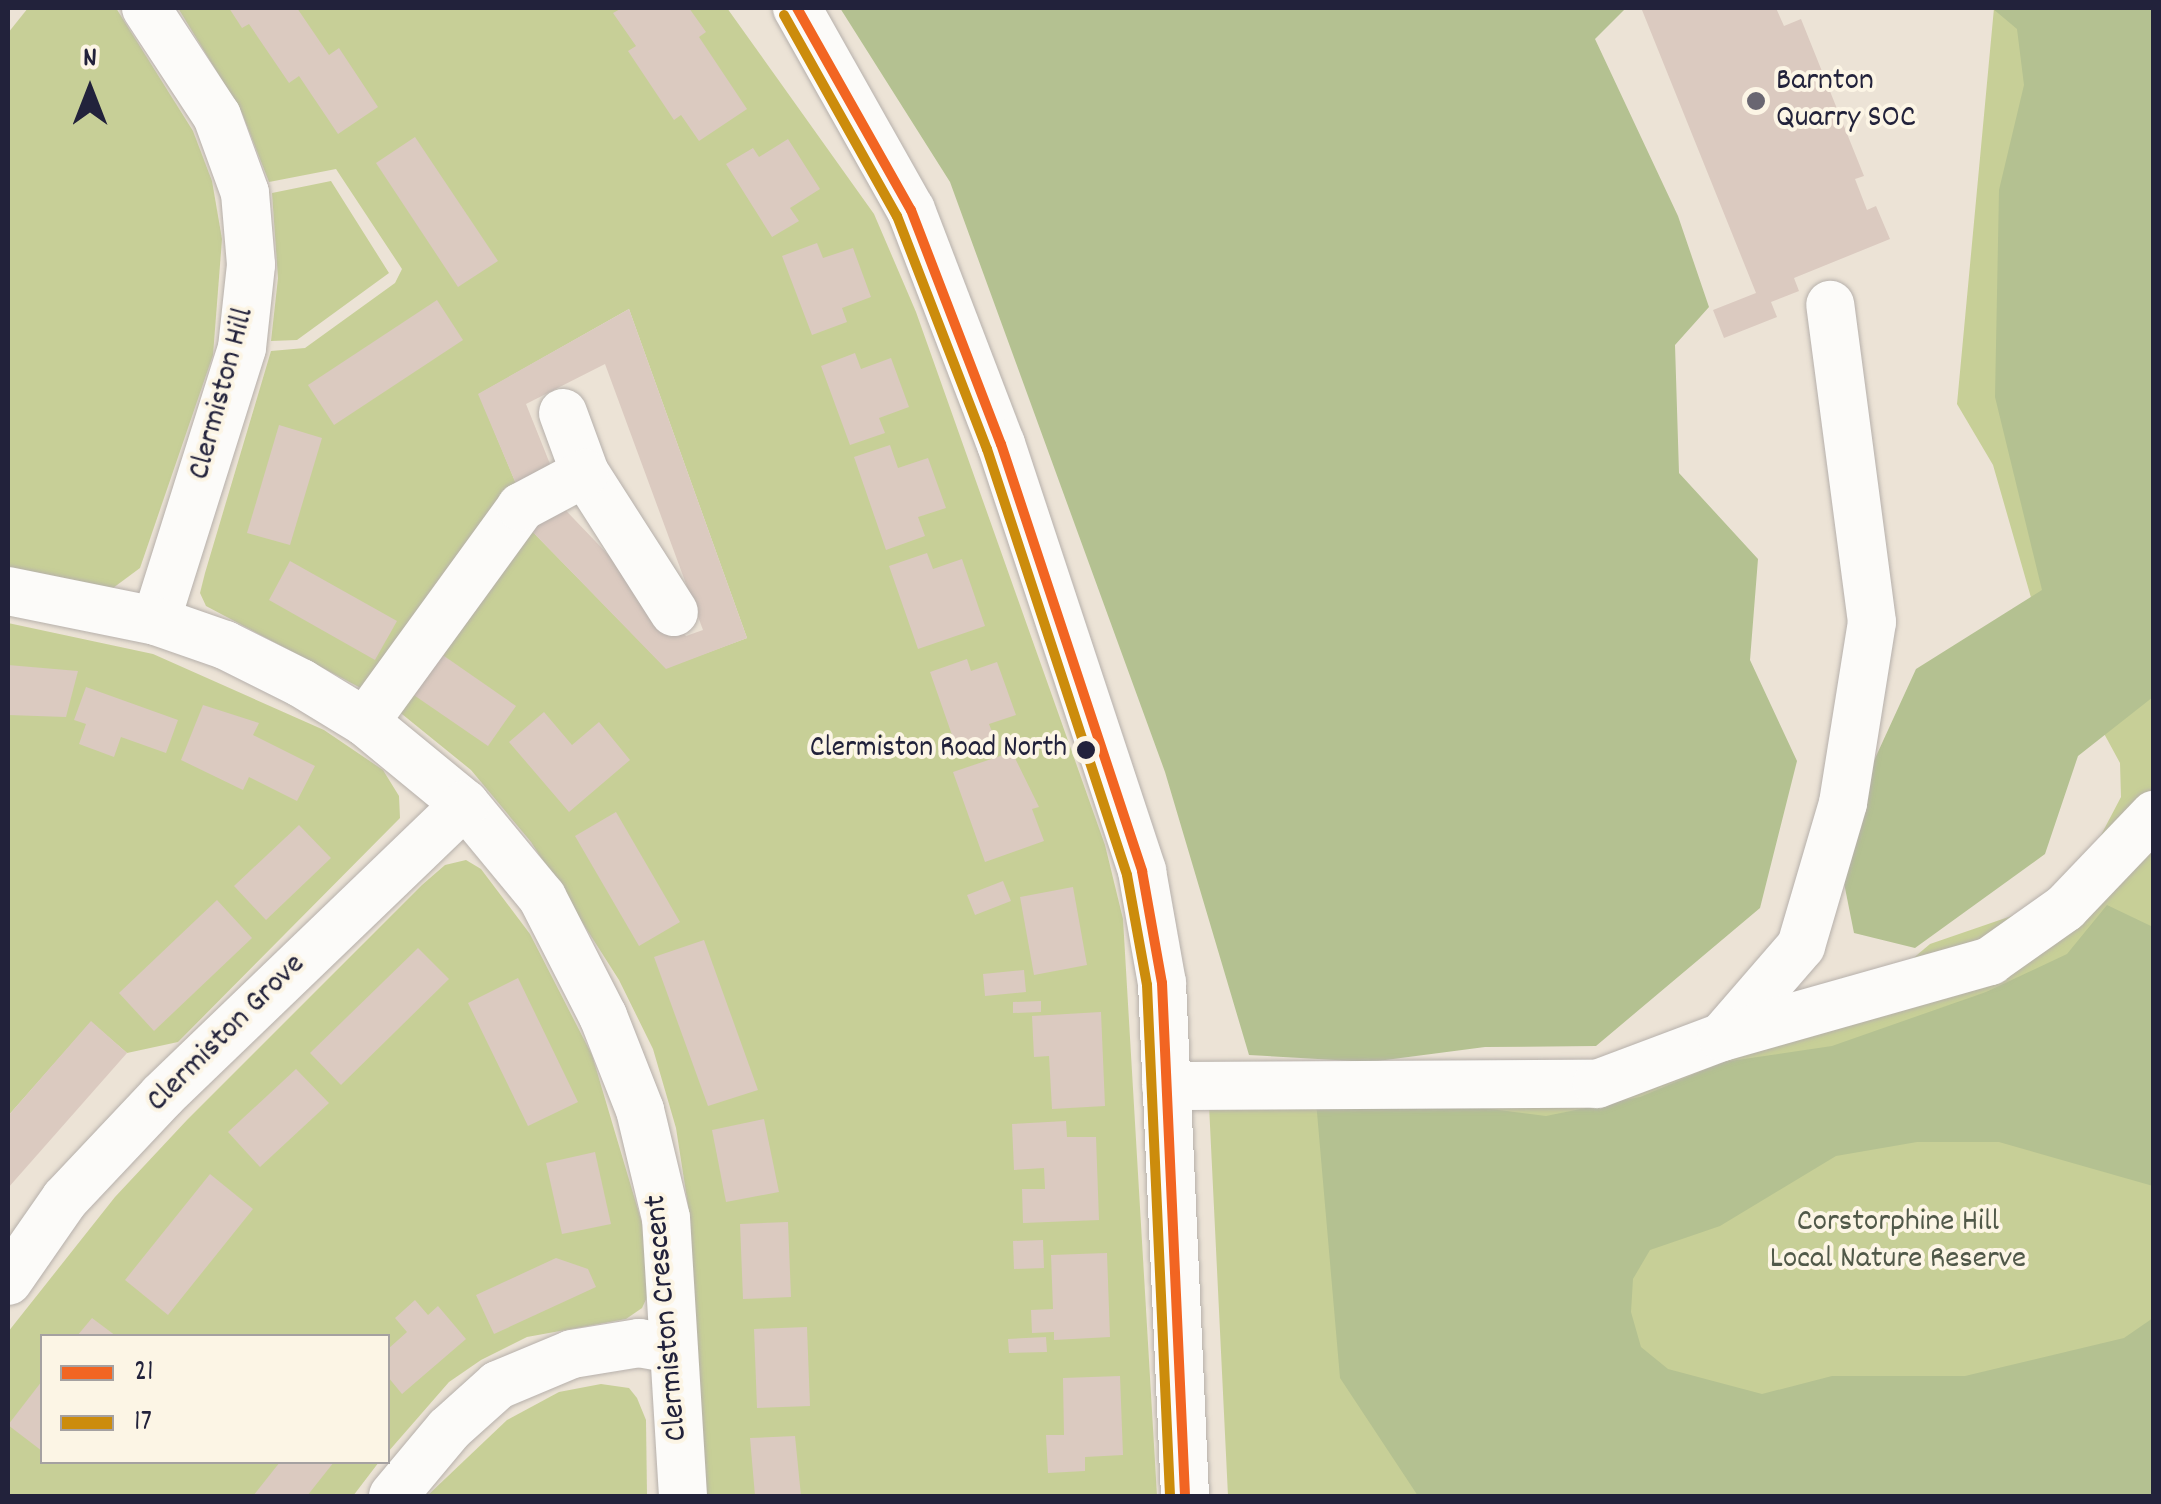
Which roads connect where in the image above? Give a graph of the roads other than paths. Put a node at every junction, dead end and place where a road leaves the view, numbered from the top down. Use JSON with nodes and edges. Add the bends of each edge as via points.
{"nodes":[{"id":1,"x":146,"y":8,"type":"edge"},
{"id":2,"x":797,"y":8,"type":"edge"},
{"id":3,"x":1830,"y":305,"type":"dead end"},
{"id":4,"x":563,"y":413,"type":"dead end"},
{"id":5,"x":585,"y":473,"type":"junction"},
{"id":6,"x":8,"y":590,"type":"edge"},
{"id":7,"x":674,"y":612,"type":"dead end"},
{"id":8,"x":156,"y":621,"type":"junction"},
{"id":9,"x":365,"y":722,"type":"junction"},
{"id":10,"x":465,"y":804,"type":"junction"},
{"id":11,"x":2154,"y":815,"type":"edge"},
{"id":12,"x":1722,"y":1037,"type":"junction"},
{"id":13,"x":1166,"y":1086,"type":"junction"},
{"id":14,"x":8,"y":1281,"type":"edge"},
{"id":15,"x":672,"y":1349,"type":"junction"},
{"id":16,"x":393,"y":1496,"type":"edge"},
{"id":17,"x":682,"y":1496,"type":"edge"},
{"id":18,"x":1185,"y":1496,"type":"edge"}],
"edges":[{"from":1,"to":8,"type":"street","name":"Clermiston Hill","via":[[216,116],[245,192],[251,265],[242,348]]},
{"from":2,"to":13,"type":"street","via":[[911,210],[1008,462],[1142,871],[1162,983]]},
{"from":3,"to":12,"type":"street","via":[[1872,622],[1844,803],[1801,946]]},
{"from":4,"to":5,"type":"street"},
{"from":5,"to":7,"type":"street"},
{"from":5,"to":9,"type":"street","via":[[521,507]]},
{"from":6,"to":8,"type":"street","name":"Clermiston Crescent"},
{"from":8,"to":9,"type":"street","name":"Clermiston Crescent","via":[[225,645]]},
{"from":9,"to":10,"type":"street","name":"Clermiston Crescent"},
{"from":10,"to":14,"type":"street","name":"Clermiston Grove","via":[[163,1095],[65,1199]]},
{"from":10,"to":15,"type":"street","name":"Clermiston Crescent","via":[[542,897],[603,1016],[640,1110],[666,1218]]},
{"from":11,"to":12,"type":"street","via":[[2065,908],[1990,961]]},
{"from":12,"to":13,"type":"street","via":[[1597,1084]]},
{"from":13,"to":18,"type":"street"},
{"from":15,"to":16,"type":"street","via":[[639,1343],[572,1354],[498,1385],[449,1429]]},
{"from":15,"to":17,"type":"street","name":"Clermiston Crescent"}]}
